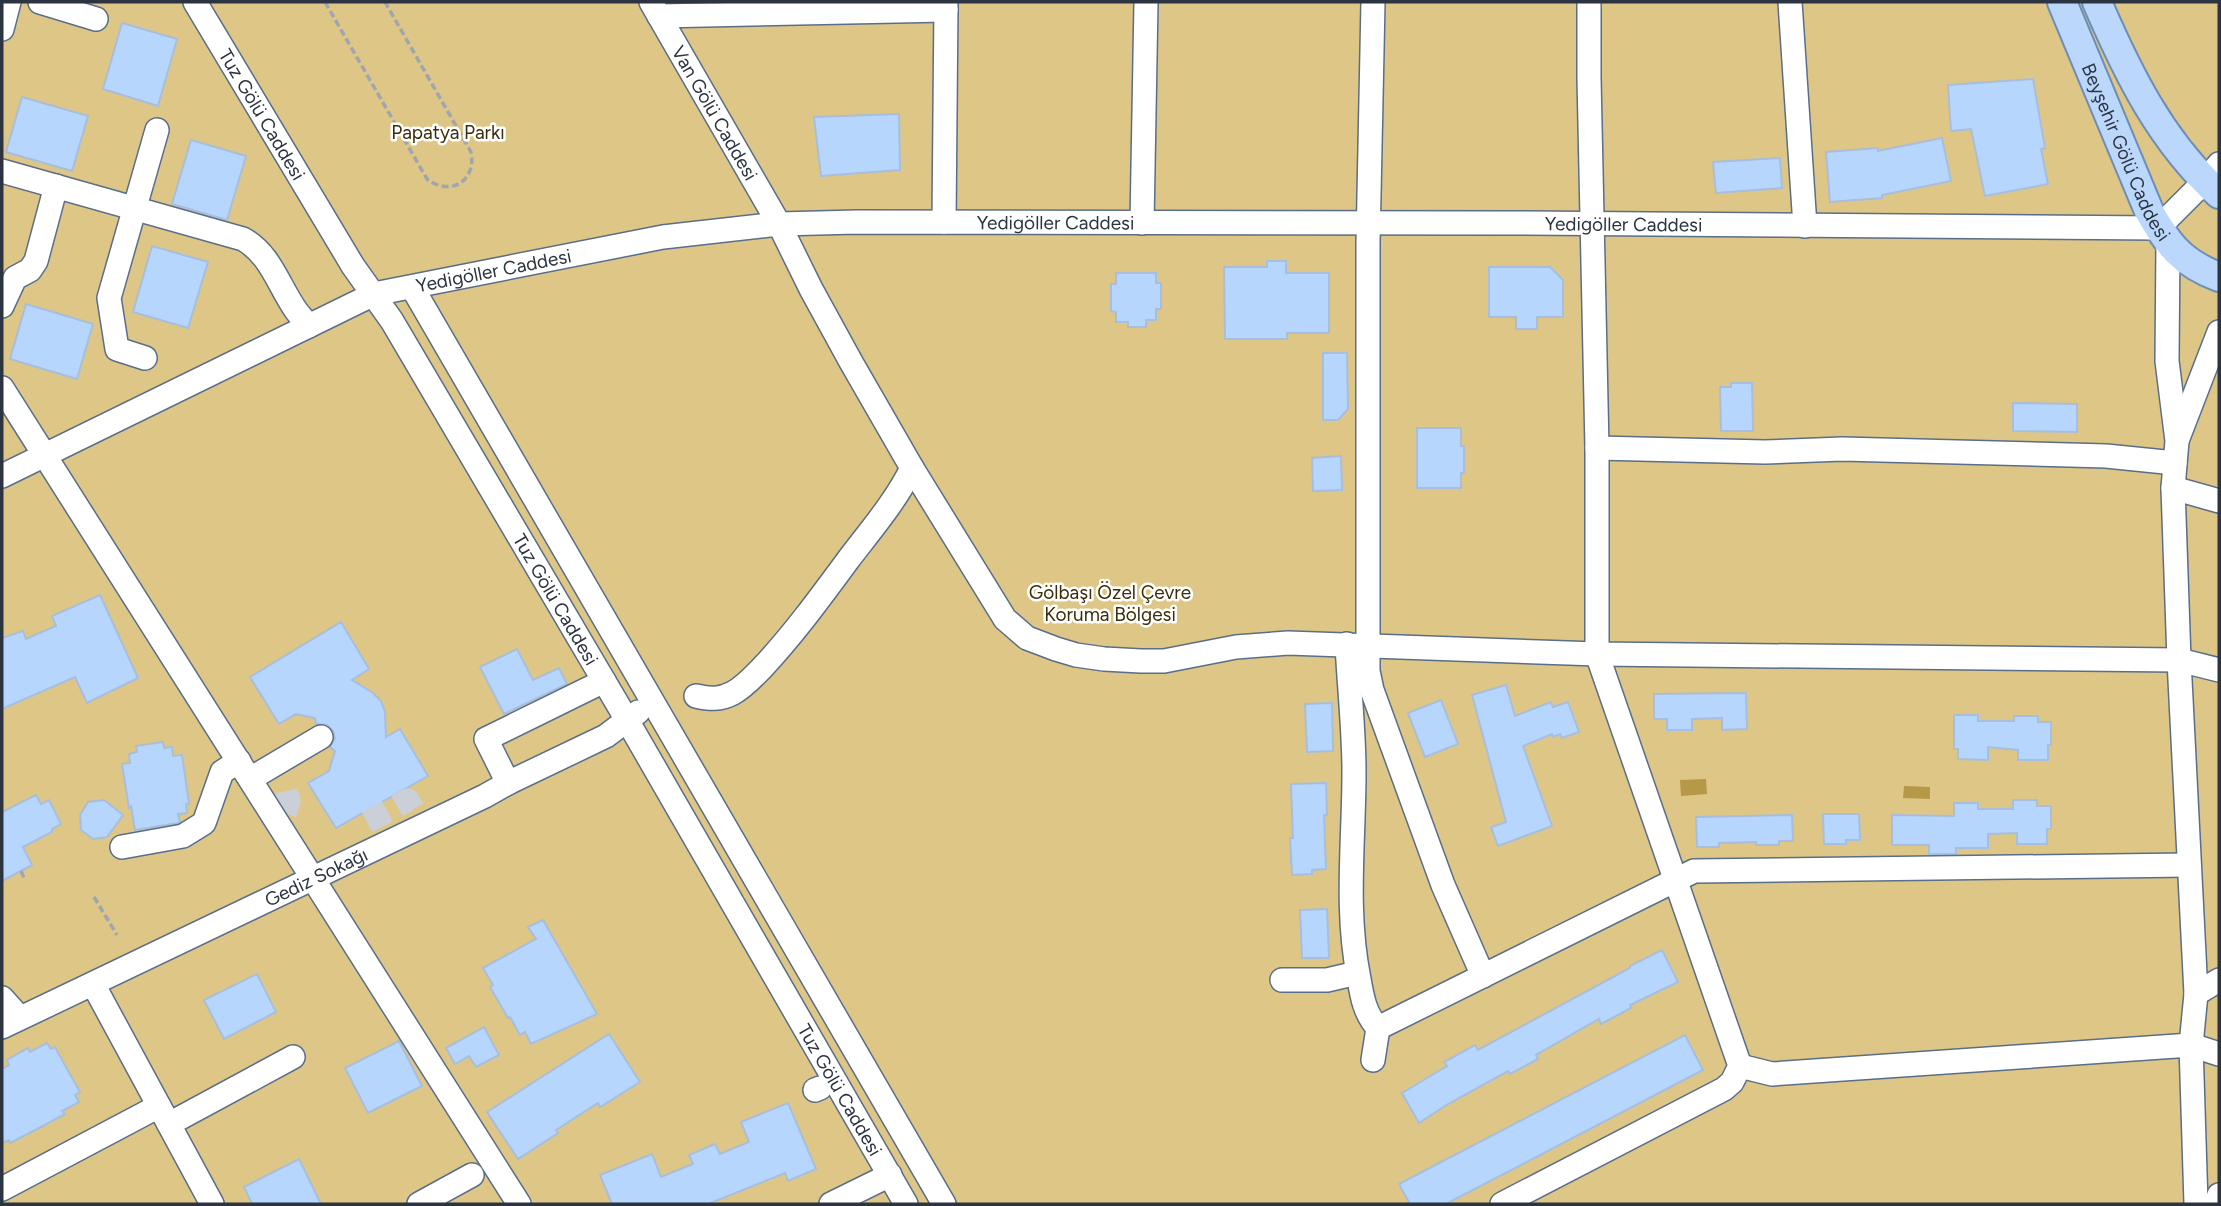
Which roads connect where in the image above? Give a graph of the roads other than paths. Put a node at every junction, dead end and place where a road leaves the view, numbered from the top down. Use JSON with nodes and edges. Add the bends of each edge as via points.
{"nodes":[{"id":1,"x":9,"y":2,"type":"edge"},
{"id":2,"x":40,"y":2,"type":"edge"},
{"id":3,"x":195,"y":2,"type":"edge"},
{"id":4,"x":1146,"y":2,"type":"edge"},
{"id":5,"x":1373,"y":2,"type":"edge"},
{"id":6,"x":1589,"y":2,"type":"edge"},
{"id":7,"x":1790,"y":2,"type":"edge"},
{"id":8,"x":1807,"y":2,"type":"edge"},
{"id":9,"x":2062,"y":2,"type":"edge"},
{"id":10,"x":2098,"y":2,"type":"edge"},
{"id":11,"x":946,"y":6,"type":"edge"},
{"id":12,"x":655,"y":9,"type":"edge"},
{"id":13,"x":96,"y":19,"type":"dead end"},
{"id":14,"x":2,"y":29,"type":"edge"},
{"id":15,"x":1792,"y":35,"type":"junction"},
{"id":16,"x":157,"y":130,"type":"dead end"},
{"id":17,"x":2,"y":171,"type":"edge"},
{"id":18,"x":2214,"y":180,"type":"edge"},
{"id":19,"x":56,"y":186,"type":"junction"},
{"id":20,"x":136,"y":209,"type":"junction"},
{"id":21,"x":944,"y":222,"type":"junction"},
{"id":22,"x":1368,"y":222,"type":"junction"},
{"id":23,"x":1142,"y":223,"type":"junction"},
{"id":24,"x":1592,"y":223,"type":"junction"},
{"id":25,"x":779,"y":224,"type":"junction"},
{"id":26,"x":1805,"y":226,"type":"junction"},
{"id":27,"x":2163,"y":235,"type":"junction"},
{"id":28,"x":2219,"y":277,"type":"edge"},
{"id":29,"x":412,"y":287,"type":"junction"},
{"id":30,"x":374,"y":294,"type":"junction"},
{"id":31,"x":2,"y":306,"type":"edge"},
{"id":32,"x":309,"y":326,"type":"junction"},
{"id":33,"x":2219,"y":333,"type":"edge"},
{"id":34,"x":145,"y":358,"type":"dead end"},
{"id":35,"x":2,"y":388,"type":"edge"},
{"id":36,"x":1597,"y":448,"type":"junction"},
{"id":37,"x":2176,"y":452,"type":"junction"},
{"id":38,"x":45,"y":455,"type":"junction"},
{"id":39,"x":912,"y":468,"type":"junction"},
{"id":40,"x":2,"y":476,"type":"edge"},
{"id":41,"x":2173,"y":488,"type":"junction"},
{"id":42,"x":2219,"y":501,"type":"edge"},
{"id":43,"x":1357,"y":644,"type":"junction"},
{"id":44,"x":1597,"y":654,"type":"junction"},
{"id":45,"x":2179,"y":660,"type":"junction"},
{"id":46,"x":2219,"y":670,"type":"edge"},
{"id":47,"x":604,"y":681,"type":"junction"},
{"id":48,"x":696,"y":696,"type":"dead end"},
{"id":49,"x":652,"y":702,"type":"junction"},
{"id":50,"x":627,"y":720,"type":"junction"},
{"id":51,"x":321,"y":737,"type":"dead end"},
{"id":52,"x":244,"y":770,"type":"junction"},
{"id":53,"x":508,"y":783,"type":"junction"},
{"id":54,"x":122,"y":847,"type":"dead end"},
{"id":55,"x":2188,"y":865,"type":"junction"},
{"id":56,"x":313,"y":878,"type":"junction"},
{"id":57,"x":1674,"y":880,"type":"junction"},
{"id":58,"x":1357,"y":973,"type":"junction"},
{"id":59,"x":1483,"y":976,"type":"junction"},
{"id":60,"x":1282,"y":980,"type":"dead end"},
{"id":61,"x":2219,"y":980,"type":"edge"},
{"id":62,"x":93,"y":984,"type":"junction"},
{"id":63,"x":2196,"y":995,"type":"junction"},
{"id":64,"x":2,"y":998,"type":"edge"},
{"id":65,"x":11,"y":1022,"type":"edge"},
{"id":66,"x":1378,"y":1028,"type":"junction"},
{"id":67,"x":2191,"y":1045,"type":"junction"},
{"id":68,"x":2219,"y":1054,"type":"edge"},
{"id":69,"x":293,"y":1057,"type":"dead end"},
{"id":70,"x":1373,"y":1060,"type":"dead end"},
{"id":71,"x":1740,"y":1066,"type":"junction"},
{"id":72,"x":164,"y":1115,"type":"junction"},
{"id":73,"x":472,"y":1175,"type":"dead end"},
{"id":74,"x":890,"y":1175,"type":"junction"},
{"id":75,"x":2,"y":1189,"type":"edge"},
{"id":76,"x":2219,"y":1195,"type":"edge"},
{"id":77,"x":212,"y":1204,"type":"edge"},
{"id":78,"x":419,"y":1204,"type":"edge"},
{"id":79,"x":519,"y":1204,"type":"edge"},
{"id":80,"x":831,"y":1204,"type":"edge"},
{"id":81,"x":906,"y":1204,"type":"edge"},
{"id":82,"x":944,"y":1204,"type":"edge"},
{"id":83,"x":1503,"y":1204,"type":"edge"},
{"id":84,"x":2196,"y":1204,"type":"edge"},
{"id":85,"x":2216,"y":1204,"type":"edge"}],
"edges":[{"from":1,"to":14,"type":"street"},
{"from":2,"to":13,"type":"street"},
{"from":3,"to":30,"type":"street","name":"Tuz Gölü Caddesi"},
{"from":4,"to":23,"type":"street"},
{"from":5,"to":22,"type":"street"},
{"from":6,"to":24,"type":"street"},
{"from":7,"to":15,"type":"street"},
{"from":8,"to":15,"type":"street"},
{"from":9,"to":27,"type":"main road","name":"Beyşehir Gölü Caddesi"},
{"from":10,"to":18,"type":"main road","via":[[2122,61],[2158,121],[2182,155]]},
{"from":11,"to":12,"type":"street"},
{"from":11,"to":21,"type":"street"},
{"from":12,"to":25,"type":"street","name":"Van Gölü Caddesi"},
{"from":15,"to":26,"type":"street"},
{"from":16,"to":20,"type":"street"},
{"from":17,"to":19,"type":"street"},
{"from":18,"to":27,"type":"street"},
{"from":19,"to":20,"type":"street"},
{"from":19,"to":31,"type":"street","via":[[36,261],[15,278]]},
{"from":20,"to":32,"type":"street","via":[[251,243]]},
{"from":20,"to":34,"type":"street","via":[[109,298],[117,349]]},
{"from":21,"to":23,"type":"street","name":"Yedigöller Caddesi"},
{"from":21,"to":25,"type":"street","name":"Yedigöller Caddesi"},
{"from":22,"to":23,"type":"street","name":"Yedigöller Caddesi"},
{"from":22,"to":24,"type":"street","name":"Yedigöller Caddesi"},
{"from":22,"to":43,"type":"street"},
{"from":24,"to":26,"type":"street","name":"Yedigöller Caddesi"},
{"from":24,"to":36,"type":"street"},
{"from":25,"to":29,"type":"street","name":"Yedigöller Caddesi","via":[[663,237]]},
{"from":25,"to":39,"type":"street","name":"Van Gölü Caddesi"},
{"from":26,"to":27,"type":"street","name":"Yedigöller Caddesi"},
{"from":27,"to":28,"type":"main road","name":"Beyşehir Gölü Caddesi","via":[[2180,256]]},
{"from":27,"to":37,"type":"street","via":[[2167,361]]},
{"from":29,"to":30,"type":"street","name":"Yedigöller Caddesi"},
{"from":29,"to":49,"type":"street","name":"Tuz Gölü Caddesi"},
{"from":30,"to":32,"type":"street","name":"Yedigöller Caddesi"},
{"from":30,"to":47,"type":"street","name":"Tuz Gölü Caddesi"},
{"from":32,"to":38,"type":"street","name":"Yedigöller Caddesi"},
{"from":33,"to":37,"type":"street"},
{"from":35,"to":38,"type":"street"},
{"from":36,"to":37,"type":"street","via":[[2106,456]]},
{"from":36,"to":44,"type":"street"},
{"from":37,"to":41,"type":"street"},
{"from":38,"to":40,"type":"street","name":"Yedigöller Caddesi"},
{"from":38,"to":52,"type":"street"},
{"from":39,"to":43,"type":"street","name":"Van Gölü Caddesi","via":[[1005,619],[1036,642],[1076,655],[1140,661],[1236,647]]},
{"from":39,"to":48,"type":"street","via":[[810,612],[747,684],[731,695],[714,699]]},
{"from":41,"to":42,"type":"street"},
{"from":41,"to":45,"type":"street"},
{"from":43,"to":44,"type":"street","name":"Van Gölü Caddesi"},
{"from":43,"to":58,"type":"street","via":[[1350,860],[1351,939]]},
{"from":43,"to":59,"type":"street","via":[[1443,885]]},
{"from":44,"to":45,"type":"street","name":"Van Gölü Caddesi"},
{"from":44,"to":57,"type":"street"},
{"from":45,"to":46,"type":"street","name":"Van Gölü Caddesi"},
{"from":45,"to":55,"type":"street"},
{"from":47,"to":50,"type":"street","name":"Tuz Gölü Caddesi"},
{"from":47,"to":53,"type":"street","via":[[486,739]]},
{"from":49,"to":50,"type":"street","name":"Gediz Sokağı"},
{"from":49,"to":82,"type":"street","name":"Tuz Gölü Caddesi"},
{"from":50,"to":53,"type":"street","name":"Gediz Sokağı","via":[[606,736]]},
{"from":50,"to":74,"type":"street","name":"Tuz Gölü Caddesi"},
{"from":51,"to":52,"type":"street","via":[[272,765]]},
{"from":52,"to":54,"type":"street","via":[[222,772],[204,823],[183,836]]},
{"from":52,"to":56,"type":"street","via":[[280,816]]},
{"from":53,"to":56,"type":"street","name":"Gediz Sokağı","via":[[419,819]]},
{"from":55,"to":57,"type":"street","via":[[1694,871]]},
{"from":55,"to":63,"type":"street"},
{"from":56,"to":62,"type":"street","name":"Gediz Sokağı"},
{"from":56,"to":79,"type":"street"},
{"from":57,"to":59,"type":"street"},
{"from":57,"to":71,"type":"street"},
{"from":58,"to":60,"type":"street","via":[[1327,980]]},
{"from":58,"to":66,"type":"street","via":[[1364,1006]]},
{"from":59,"to":66,"type":"street"},
{"from":61,"to":63,"type":"street"},
{"from":62,"to":65,"type":"street","name":"Gediz Sokağı"},
{"from":62,"to":72,"type":"street"},
{"from":63,"to":67,"type":"street"},
{"from":64,"to":65,"type":"street"},
{"from":66,"to":70,"type":"street"},
{"from":67,"to":68,"type":"street"},
{"from":67,"to":71,"type":"street","via":[[1772,1074]]},
{"from":67,"to":84,"type":"street"},
{"from":69,"to":72,"type":"street"},
{"from":71,"to":83,"type":"street","via":[[1724,1088]]},
{"from":72,"to":75,"type":"street"},
{"from":72,"to":77,"type":"street"},
{"from":73,"to":78,"type":"street"},
{"from":74,"to":80,"type":"street"},
{"from":74,"to":81,"type":"street","name":"Tuz Gölü Caddesi"},
{"from":76,"to":85,"type":"street"}]}
